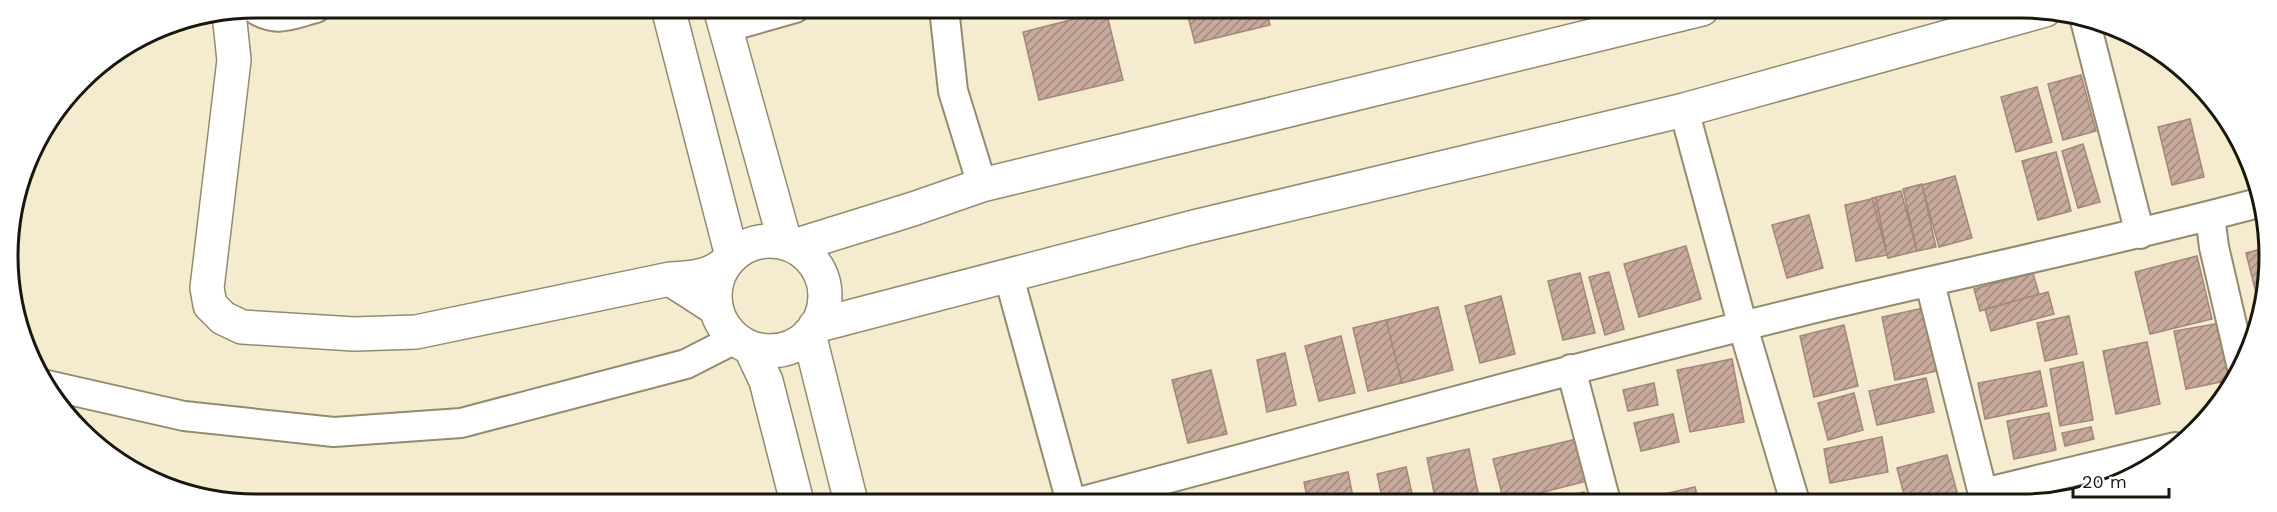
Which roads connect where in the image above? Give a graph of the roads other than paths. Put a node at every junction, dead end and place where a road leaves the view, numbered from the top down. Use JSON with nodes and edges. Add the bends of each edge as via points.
{"nodes":[{"id":1,"x":670,"y":18,"type":"edge"},
{"id":2,"x":723,"y":18,"type":"edge"},
{"id":3,"x":945,"y":18,"type":"edge"},
{"id":4,"x":1635,"y":18,"type":"edge"},
{"id":5,"x":2016,"y":18,"type":"edge"},
{"id":6,"x":230,"y":20,"type":"edge"},
{"id":7,"x":2087,"y":27,"type":"edge"},
{"id":8,"x":1684,"y":110,"type":"junction"},
{"id":9,"x":982,"y":185,"type":"junction"},
{"id":10,"x":2253,"y":204,"type":"edge"},
{"id":11,"x":2210,"y":216,"type":"junction"},
{"id":12,"x":2140,"y":234,"type":"junction"},
{"id":13,"x":790,"y":244,"type":"junction"},
{"id":14,"x":727,"y":260,"type":"junction"},
{"id":15,"x":1008,"y":277,"type":"junction"},
{"id":16,"x":670,"y":279,"type":"junction"},
{"id":17,"x":1930,"y":283,"type":"junction"},
{"id":18,"x":715,"y":308,"type":"junction"},
{"id":19,"x":1743,"y":327,"type":"junction"},
{"id":20,"x":812,"y":330,"type":"junction"},
{"id":21,"x":743,"y":344,"type":"junction"},
{"id":22,"x":2238,"y":353,"type":"edge"},
{"id":23,"x":1571,"y":369,"type":"junction"},
{"id":24,"x":58,"y":387,"type":"edge"},
{"id":25,"x":2156,"y":452,"type":"edge"},
{"id":26,"x":795,"y":494,"type":"edge"},
{"id":27,"x":850,"y":494,"type":"edge"},
{"id":28,"x":1069,"y":494,"type":"edge"},
{"id":29,"x":1109,"y":494,"type":"edge"},
{"id":30,"x":1604,"y":494,"type":"edge"},
{"id":31,"x":1793,"y":494,"type":"edge"},
{"id":32,"x":1983,"y":494,"type":"edge"},
{"id":33,"x":1999,"y":494,"type":"edge"}],
"edges":[{"from":1,"to":14,"type":"main road"},
{"from":2,"to":13,"type":"main road"},
{"from":3,"to":9,"type":"street","via":[[953,91]]},
{"from":4,"to":9,"type":"main road"},
{"from":5,"to":8,"type":"main road"},
{"from":6,"to":16,"type":"main road","via":[[234,60],[207,288],[210,304],[223,318],[242,327],[354,334],[416,332]]},
{"from":7,"to":12,"type":"street"},
{"from":8,"to":15,"type":"main road","via":[[1194,227]]},
{"from":8,"to":19,"type":"street"},
{"from":9,"to":13,"type":"main road","via":[[913,210]]},
{"from":10,"to":11,"type":"street"},
{"from":11,"to":12,"type":"street"},
{"from":11,"to":22,"type":"street"},
{"from":12,"to":17,"type":"street"},
{"from":13,"to":14,"type":"main road","via":[[757,242]]},
{"from":13,"to":20,"type":"main road","via":[[807,255],[823,281],[822,312]]},
{"from":14,"to":16,"type":"main road","via":[[716,271]]},
{"from":14,"to":18,"type":"main road","via":[[717,278]]},
{"from":15,"to":20,"type":"main road"},
{"from":15,"to":28,"type":"street"},
{"from":16,"to":18,"type":"main road"},
{"from":17,"to":19,"type":"street"},
{"from":17,"to":32,"type":"street"},
{"from":18,"to":21,"type":"main road","via":[[722,325]]},
{"from":19,"to":23,"type":"street"},
{"from":19,"to":31,"type":"street"},
{"from":20,"to":21,"type":"main road","via":[[797,344],[782,350],[767,351]]},
{"from":20,"to":27,"type":"main road"},
{"from":21,"to":24,"type":"street","via":[[686,364],[461,423],[334,432],[184,416]]},
{"from":21,"to":26,"type":"main road","via":[[766,381]]},
{"from":23,"to":29,"type":"street"},
{"from":23,"to":30,"type":"street"},
{"from":25,"to":33,"type":"street"}]}
